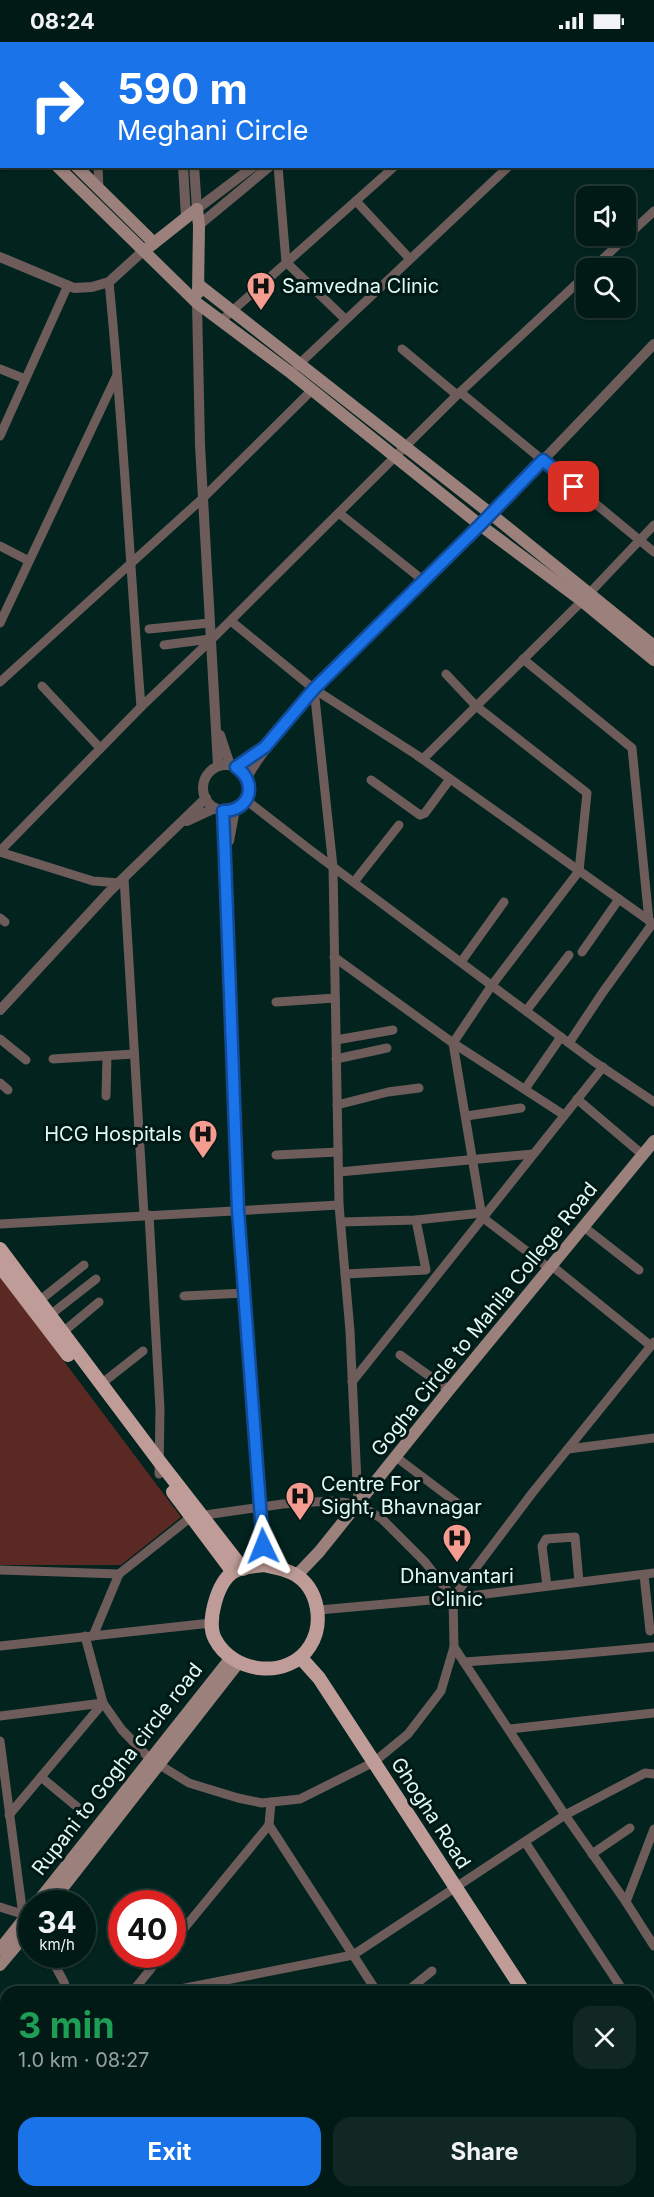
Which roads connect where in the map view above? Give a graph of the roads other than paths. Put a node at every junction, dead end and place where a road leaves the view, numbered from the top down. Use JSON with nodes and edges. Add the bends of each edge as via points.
{"nodes":[{"id":1,"x":59,"y":168,"type":"edge"},
{"id":2,"x":78,"y":168,"type":"edge"},
{"id":3,"x":98,"y":168,"type":"edge"},
{"id":4,"x":183,"y":168,"type":"edge"},
{"id":5,"x":194,"y":168,"type":"edge"},
{"id":6,"x":251,"y":168,"type":"edge"},
{"id":7,"x":268,"y":168,"type":"edge"},
{"id":8,"x":278,"y":168,"type":"edge"},
{"id":9,"x":393,"y":168,"type":"edge"},
{"id":10,"x":507,"y":168,"type":"edge"},
{"id":11,"x":99,"y":189,"type":"junction"},
{"id":12,"x":357,"y":201,"type":"junction"},
{"id":13,"x":197,"y":209,"type":"junction"},
{"id":14,"x":654,"y":211,"type":"edge"},
{"id":15,"x":186,"y":217,"type":"junction"},
{"id":16,"x":199,"y":225,"type":"junction"},
{"id":17,"x":154,"y":243,"type":"junction"},
{"id":18,"x":143,"y":252,"type":"junction"},
{"id":19,"x":0,"y":257,"type":"edge"},
{"id":20,"x":604,"y":258,"type":"edge"},
{"id":21,"x":410,"y":259,"type":"junction"},
{"id":22,"x":286,"y":262,"type":"junction"},
{"id":23,"x":110,"y":282,"type":"junction"},
{"id":24,"x":576,"y":284,"type":"edge"},
{"id":25,"x":68,"y":285,"type":"junction"},
{"id":26,"x":198,"y":285,"type":"junction"},
{"id":27,"x":197,"y":303,"type":"junction"},
{"id":28,"x":232,"y":310,"type":"junction"},
{"id":29,"x":222,"y":320,"type":"junction"},
{"id":30,"x":345,"y":320,"type":"junction"},
{"id":31,"x":654,"y":344,"type":"edge"},
{"id":32,"x":402,"y":349,"type":"dead end"},
{"id":33,"x":0,"y":369,"type":"edge"},
{"id":34,"x":295,"y":369,"type":"junction"},
{"id":35,"x":118,"y":373,"type":"junction"},
{"id":36,"x":26,"y":379,"type":"junction"},
{"id":37,"x":312,"y":390,"type":"junction"},
{"id":38,"x":459,"y":394,"type":"junction"},
{"id":39,"x":3,"y":421,"type":"edge"},
{"id":40,"x":0,"y":436,"type":"edge"},
{"id":41,"x":400,"y":451,"type":"junction"},
{"id":42,"x":543,"y":460,"type":"junction"},
{"id":43,"x":203,"y":498,"type":"junction"},
{"id":44,"x":339,"y":513,"type":"junction"},
{"id":45,"x":491,"y":514,"type":"junction"},
{"id":46,"x":480,"y":525,"type":"junction"},
{"id":47,"x":654,"y":525,"type":"edge"},
{"id":48,"x":638,"y":541,"type":"junction"},
{"id":49,"x":0,"y":546,"type":"edge"},
{"id":50,"x":654,"y":552,"type":"edge"},
{"id":51,"x":29,"y":561,"type":"junction"},
{"id":52,"x":129,"y":564,"type":"junction"},
{"id":53,"x":424,"y":581,"type":"junction"},
{"id":54,"x":585,"y":597,"type":"junction"},
{"id":55,"x":231,"y":621,"type":"junction"},
{"id":56,"x":0,"y":623,"type":"edge"},
{"id":57,"x":209,"y":623,"type":"junction"},
{"id":58,"x":149,"y":629,"type":"dead end"},
{"id":59,"x":210,"y":640,"type":"junction"},
{"id":60,"x":164,"y":645,"type":"dead end"},
{"id":61,"x":654,"y":646,"type":"edge"},
{"id":62,"x":523,"y":659,"type":"junction"},
{"id":63,"x":654,"y":660,"type":"edge"},
{"id":64,"x":446,"y":674,"type":"dead end"},
{"id":65,"x":0,"y":682,"type":"edge"},
{"id":66,"x":42,"y":686,"type":"dead end"},
{"id":67,"x":314,"y":689,"type":"junction"},
{"id":68,"x":476,"y":706,"type":"junction"},
{"id":69,"x":141,"y":707,"type":"junction"},
{"id":70,"x":216,"y":723,"type":"junction"},
{"id":71,"x":265,"y":747,"type":"junction"},
{"id":72,"x":100,"y":748,"type":"junction"},
{"id":73,"x":414,"y":753,"type":"junction"},
{"id":74,"x":218,"y":766,"type":"junction"},
{"id":75,"x":233,"y":766,"type":"junction"},
{"id":76,"x":247,"y":777,"type":"junction"},
{"id":77,"x":450,"y":779,"type":"junction"},
{"id":78,"x":371,"y":780,"type":"dead end"},
{"id":79,"x":206,"y":798,"type":"junction"},
{"id":80,"x":246,"y":800,"type":"junction"},
{"id":81,"x":219,"y":809,"type":"junction"},
{"id":82,"x":235,"y":809,"type":"junction"},
{"id":83,"x":181,"y":823,"type":"junction"},
{"id":84,"x":399,"y":825,"type":"dead end"},
{"id":85,"x":0,"y":852,"type":"edge"},
{"id":86,"x":225,"y":859,"type":"junction"},
{"id":87,"x":333,"y":867,"type":"junction"},
{"id":88,"x":579,"y":871,"type":"junction"},
{"id":89,"x":122,"y":880,"type":"junction"},
{"id":90,"x":354,"y":882,"type":"junction"},
{"id":91,"x":619,"y":899,"type":"junction"},
{"id":92,"x":504,"y":902,"type":"dead end"},
{"id":93,"x":652,"y":923,"type":"edge"},
{"id":94,"x":582,"y":952,"type":"dead end"},
{"id":95,"x":569,"y":955,"type":"dead end"},
{"id":96,"x":334,"y":957,"type":"junction"},
{"id":97,"x":461,"y":962,"type":"junction"},
{"id":98,"x":492,"y":985,"type":"junction"},
{"id":99,"x":335,"y":998,"type":"junction"},
{"id":100,"x":276,"y":1002,"type":"dead end"},
{"id":101,"x":2,"y":1005,"type":"edge"},
{"id":102,"x":526,"y":1011,"type":"junction"},
{"id":103,"x":393,"y":1030,"type":"dead end"},
{"id":104,"x":561,"y":1037,"type":"junction"},
{"id":105,"x":0,"y":1039,"type":"edge"},
{"id":106,"x":336,"y":1040,"type":"junction"},
{"id":107,"x":453,"y":1043,"type":"junction"},
{"id":108,"x":570,"y":1043,"type":"junction"},
{"id":109,"x":387,"y":1048,"type":"dead end"},
{"id":110,"x":135,"y":1054,"type":"junction"},
{"id":111,"x":106,"y":1056,"type":"junction"},
{"id":112,"x":53,"y":1059,"type":"dead end"},
{"id":113,"x":336,"y":1059,"type":"junction"},
{"id":114,"x":26,"y":1060,"type":"dead end"},
{"id":115,"x":603,"y":1067,"type":"junction"},
{"id":116,"x":0,"y":1083,"type":"edge"},
{"id":117,"x":419,"y":1088,"type":"dead end"},
{"id":118,"x":525,"y":1089,"type":"junction"},
{"id":119,"x":8,"y":1090,"type":"dead end"},
{"id":120,"x":106,"y":1096,"type":"dead end"},
{"id":121,"x":577,"y":1100,"type":"junction"},
{"id":122,"x":654,"y":1102,"type":"edge"},
{"id":123,"x":337,"y":1105,"type":"junction"},
{"id":124,"x":521,"y":1108,"type":"dead end"},
{"id":125,"x":564,"y":1115,"type":"junction"},
{"id":126,"x":466,"y":1116,"type":"junction"},
{"id":127,"x":654,"y":1141,"type":"edge"},
{"id":128,"x":338,"y":1152,"type":"junction"},
{"id":129,"x":533,"y":1154,"type":"junction"},
{"id":130,"x":276,"y":1155,"type":"dead end"},
{"id":131,"x":643,"y":1155,"type":"junction"},
{"id":132,"x":473,"y":1158,"type":"junction"},
{"id":133,"x":339,"y":1172,"type":"junction"},
{"id":134,"x":339,"y":1205,"type":"junction"},
{"id":135,"x":238,"y":1210,"type":"junction"},
{"id":136,"x":146,"y":1215,"type":"junction"},
{"id":137,"x":482,"y":1215,"type":"junction"},
{"id":138,"x":416,"y":1220,"type":"junction"},
{"id":139,"x":341,"y":1222,"type":"junction"},
{"id":140,"x":0,"y":1224,"type":"edge"},
{"id":141,"x":584,"y":1227,"type":"junction"},
{"id":142,"x":0,"y":1249,"type":"edge"},
{"id":143,"x":84,"y":1265,"type":"dead end"},
{"id":144,"x":0,"y":1266,"type":"edge"},
{"id":145,"x":551,"y":1267,"type":"junction"},
{"id":146,"x":639,"y":1270,"type":"dead end"},
{"id":147,"x":345,"y":1274,"type":"junction"},
{"id":148,"x":96,"y":1279,"type":"dead end"},
{"id":149,"x":244,"y":1293,"type":"junction"},
{"id":150,"x":184,"y":1296,"type":"dead end"},
{"id":151,"x":39,"y":1301,"type":"junction"},
{"id":152,"x":99,"y":1302,"type":"dead end"},
{"id":153,"x":50,"y":1315,"type":"junction"},
{"id":154,"x":63,"y":1332,"type":"junction"},
{"id":155,"x":652,"y":1348,"type":"edge"},
{"id":156,"x":143,"y":1351,"type":"dead end"},
{"id":157,"x":400,"y":1354,"type":"dead end"},
{"id":158,"x":352,"y":1382,"type":"junction"},
{"id":159,"x":101,"y":1384,"type":"junction"},
{"id":160,"x":449,"y":1390,"type":"junction"},
{"id":161,"x":654,"y":1438,"type":"edge"},
{"id":162,"x":568,"y":1449,"type":"junction"},
{"id":163,"x":396,"y":1457,"type":"junction"},
{"id":164,"x":159,"y":1467,"type":"junction"},
{"id":165,"x":457,"y":1503,"type":"dead end"},
{"id":166,"x":358,"y":1504,"type":"junction"},
{"id":167,"x":261,"y":1507,"type":"junction"},
{"id":168,"x":196,"y":1516,"type":"junction"},
{"id":169,"x":264,"y":1565,"type":"junction"},
{"id":170,"x":0,"y":1570,"type":"edge"},
{"id":171,"x":238,"y":1570,"type":"junction"},
{"id":172,"x":119,"y":1574,"type":"junction"},
{"id":173,"x":654,"y":1574,"type":"edge"},
{"id":174,"x":297,"y":1575,"type":"junction"},
{"id":175,"x":644,"y":1575,"type":"junction"},
{"id":176,"x":579,"y":1582,"type":"junction"},
{"id":177,"x":547,"y":1586,"type":"junction"},
{"id":178,"x":453,"y":1598,"type":"junction"},
{"id":179,"x":318,"y":1610,"type":"junction"},
{"id":180,"x":211,"y":1623,"type":"junction"},
{"id":181,"x":650,"y":1631,"type":"dead end"},
{"id":182,"x":89,"y":1636,"type":"junction"},
{"id":183,"x":0,"y":1646,"type":"edge"},
{"id":184,"x":454,"y":1647,"type":"junction"},
{"id":185,"x":654,"y":1647,"type":"edge"},
{"id":186,"x":301,"y":1658,"type":"junction"},
{"id":187,"x":235,"y":1660,"type":"junction"},
{"id":188,"x":464,"y":1662,"type":"junction"},
{"id":189,"x":103,"y":1703,"type":"junction"},
{"id":190,"x":654,"y":1713,"type":"edge"},
{"id":191,"x":0,"y":1716,"type":"edge"},
{"id":192,"x":510,"y":1729,"type":"junction"},
{"id":193,"x":0,"y":1741,"type":"edge"},
{"id":194,"x":155,"y":1762,"type":"junction"},
{"id":195,"x":374,"y":1762,"type":"junction"},
{"id":196,"x":654,"y":1774,"type":"edge"},
{"id":197,"x":41,"y":1777,"type":"junction"},
{"id":198,"x":271,"y":1802,"type":"junction"},
{"id":199,"x":82,"y":1811,"type":"dead end"},
{"id":200,"x":9,"y":1815,"type":"junction"},
{"id":201,"x":565,"y":1815,"type":"junction"},
{"id":202,"x":269,"y":1825,"type":"junction"},
{"id":203,"x":630,"y":1828,"type":"dead end"},
{"id":204,"x":654,"y":1829,"type":"edge"},
{"id":205,"x":525,"y":1842,"type":"junction"},
{"id":206,"x":592,"y":1854,"type":"junction"},
{"id":207,"x":456,"y":1887,"type":"junction"},
{"id":208,"x":22,"y":1890,"type":"edge"},
{"id":209,"x":48,"y":1890,"type":"edge"},
{"id":210,"x":60,"y":1890,"type":"edge"},
{"id":211,"x":626,"y":1902,"type":"junction"},
{"id":212,"x":0,"y":1907,"type":"edge"},
{"id":213,"x":18,"y":1917,"type":"edge"},
{"id":214,"x":186,"y":1925,"type":"edge"},
{"id":215,"x":18,"y":1932,"type":"edge"},
{"id":216,"x":18,"y":1937,"type":"edge"},
{"id":217,"x":654,"y":1946,"type":"edge"},
{"id":218,"x":0,"y":1949,"type":"edge"},
{"id":219,"x":353,"y":1955,"type":"junction"},
{"id":220,"x":0,"y":1965,"type":"edge"},
{"id":221,"x":56,"y":1968,"type":"edge"},
{"id":222,"x":152,"y":1968,"type":"edge"},
{"id":223,"x":432,"y":1971,"type":"dead end"},
{"id":224,"x":65,"y":1986,"type":"edge"},
{"id":225,"x":137,"y":1986,"type":"edge"},
{"id":226,"x":195,"y":1986,"type":"edge"},
{"id":227,"x":373,"y":1986,"type":"edge"},
{"id":228,"x":413,"y":1986,"type":"edge"},
{"id":229,"x":520,"y":1986,"type":"edge"},
{"id":230,"x":620,"y":1986,"type":"edge"}],
"edges":[{"from":1,"to":18,"type":"main road"},
{"from":2,"to":11,"type":"main road"},
{"from":3,"to":11,"type":"street"},
{"from":4,"to":15,"type":"street"},
{"from":5,"to":13,"type":"street"},
{"from":6,"to":13,"type":"street"},
{"from":7,"to":16,"type":"street"},
{"from":8,"to":22,"type":"street"},
{"from":9,"to":12,"type":"street"},
{"from":10,"to":21,"type":"street"},
{"from":11,"to":17,"type":"main road"},
{"from":12,"to":21,"type":"street"},
{"from":12,"to":22,"type":"street"},
{"from":13,"to":15,"type":"main road"},
{"from":13,"to":16,"type":"main road"},
{"from":14,"to":20,"type":"street"},
{"from":15,"to":17,"type":"main road"},
{"from":16,"to":26,"type":"main road"},
{"from":17,"to":18,"type":"main road"},
{"from":18,"to":23,"type":"street"},
{"from":18,"to":27,"type":"main road"},
{"from":19,"to":25,"type":"street"},
{"from":21,"to":30,"type":"street"},
{"from":22,"to":28,"type":"street"},
{"from":22,"to":30,"type":"street"},
{"from":23,"to":25,"type":"street","via":[[92,287]]},
{"from":23,"to":35,"type":"street"},
{"from":24,"to":38,"type":"street"},
{"from":25,"to":36,"type":"street"},
{"from":26,"to":27,"type":"main road"},
{"from":26,"to":28,"type":"main road"},
{"from":27,"to":29,"type":"main road"},
{"from":27,"to":43,"type":"street"},
{"from":28,"to":29,"type":"street"},
{"from":28,"to":34,"type":"main road"},
{"from":29,"to":34,"type":"main road"},
{"from":30,"to":34,"type":"street"},
{"from":31,"to":42,"type":"street"},
{"from":32,"to":38,"type":"street"},
{"from":33,"to":36,"type":"street"},
{"from":34,"to":37,"type":"main road"},
{"from":34,"to":41,"type":"main road"},
{"from":35,"to":51,"type":"street"},
{"from":35,"to":52,"type":"street"},
{"from":36,"to":39,"type":"street"},
{"from":37,"to":41,"type":"main road"},
{"from":37,"to":43,"type":"street"},
{"from":38,"to":41,"type":"street"},
{"from":38,"to":42,"type":"street"},
{"from":39,"to":40,"type":"street"},
{"from":41,"to":44,"type":"street"},
{"from":41,"to":45,"type":"main road"},
{"from":41,"to":46,"type":"main road"},
{"from":42,"to":45,"type":"street"},
{"from":42,"to":48,"type":"street"},
{"from":43,"to":52,"type":"street"},
{"from":43,"to":57,"type":"street"},
{"from":44,"to":53,"type":"street"},
{"from":44,"to":55,"type":"street"},
{"from":45,"to":46,"type":"street"},
{"from":45,"to":54,"type":"main road"},
{"from":46,"to":53,"type":"street"},
{"from":46,"to":54,"type":"main road"},
{"from":47,"to":48,"type":"street"},
{"from":48,"to":50,"type":"street"},
{"from":48,"to":54,"type":"street"},
{"from":49,"to":51,"type":"street"},
{"from":51,"to":56,"type":"street"},
{"from":52,"to":65,"type":"street"},
{"from":52,"to":69,"type":"street"},
{"from":53,"to":67,"type":"street"},
{"from":54,"to":61,"type":"main road"},
{"from":54,"to":62,"type":"street"},
{"from":54,"to":63,"type":"main road"},
{"from":55,"to":59,"type":"street"},
{"from":55,"to":67,"type":"street"},
{"from":57,"to":58,"type":"street"},
{"from":57,"to":59,"type":"street"},
{"from":59,"to":60,"type":"street"},
{"from":59,"to":69,"type":"street"},
{"from":59,"to":70,"type":"street"},
{"from":62,"to":68,"type":"street"},
{"from":62,"to":93,"type":"street","via":[[632,748]]},
{"from":64,"to":68,"type":"street"},
{"from":66,"to":72,"type":"street"},
{"from":67,"to":71,"type":"street"},
{"from":67,"to":73,"type":"street"},
{"from":67,"to":87,"type":"street"},
{"from":68,"to":73,"type":"street","via":[[423,759]]},
{"from":68,"to":88,"type":"street","via":[[587,793]]},
{"from":69,"to":72,"type":"street"},
{"from":70,"to":74,"type":"street"},
{"from":70,"to":75,"type":"street"},
{"from":71,"to":75,"type":"street"},
{"from":71,"to":76,"type":"street"},
{"from":72,"to":85,"type":"street"},
{"from":73,"to":77,"type":"street"},
{"from":74,"to":75,"type":"street"},
{"from":74,"to":79,"type":"street","via":[[206,776]]},
{"from":75,"to":76,"type":"street"},
{"from":76,"to":80,"type":"street"},
{"from":77,"to":78,"type":"street","via":[[420,815]]},
{"from":77,"to":88,"type":"street"},
{"from":79,"to":81,"type":"street"},
{"from":79,"to":83,"type":"street"},
{"from":80,"to":82,"type":"street"},
{"from":80,"to":87,"type":"street"},
{"from":81,"to":82,"type":"street"},
{"from":81,"to":83,"type":"street"},
{"from":81,"to":86,"type":"street"},
{"from":82,"to":86,"type":"street"},
{"from":83,"to":89,"type":"street"},
{"from":84,"to":90,"type":"street"},
{"from":85,"to":89,"type":"street","via":[[93,881]]},
{"from":86,"to":135,"type":"street"},
{"from":87,"to":90,"type":"street"},
{"from":87,"to":96,"type":"street"},
{"from":88,"to":91,"type":"street"},
{"from":88,"to":98,"type":"street"},
{"from":89,"to":101,"type":"street"},
{"from":89,"to":110,"type":"street"},
{"from":90,"to":97,"type":"street"},
{"from":91,"to":93,"type":"street"},
{"from":91,"to":94,"type":"street"},
{"from":92,"to":97,"type":"street"},
{"from":93,"to":108,"type":"street"},
{"from":95,"to":102,"type":"street"},
{"from":96,"to":99,"type":"street"},
{"from":96,"to":107,"type":"street"},
{"from":97,"to":98,"type":"street"},
{"from":98,"to":102,"type":"street"},
{"from":98,"to":107,"type":"street"},
{"from":99,"to":100,"type":"street"},
{"from":99,"to":106,"type":"street"},
{"from":102,"to":104,"type":"street"},
{"from":103,"to":106,"type":"street"},
{"from":104,"to":108,"type":"street"},
{"from":104,"to":118,"type":"street"},
{"from":105,"to":114,"type":"street"},
{"from":106,"to":113,"type":"street"},
{"from":107,"to":118,"type":"street"},
{"from":107,"to":126,"type":"street"},
{"from":108,"to":115,"type":"street"},
{"from":109,"to":113,"type":"street"},
{"from":110,"to":111,"type":"street"},
{"from":110,"to":136,"type":"street"},
{"from":111,"to":112,"type":"street"},
{"from":111,"to":120,"type":"street"},
{"from":113,"to":123,"type":"street"},
{"from":115,"to":121,"type":"street"},
{"from":115,"to":122,"type":"street"},
{"from":116,"to":119,"type":"street"},
{"from":117,"to":123,"type":"street"},
{"from":118,"to":125,"type":"street"},
{"from":121,"to":125,"type":"street"},
{"from":121,"to":131,"type":"street"},
{"from":123,"to":128,"type":"street"},
{"from":124,"to":126,"type":"street"},
{"from":125,"to":129,"type":"street"},
{"from":126,"to":132,"type":"street"},
{"from":127,"to":131,"type":"main road","name":"Gogha Circle to Mahila College Road"},
{"from":128,"to":130,"type":"street"},
{"from":128,"to":133,"type":"street"},
{"from":129,"to":132,"type":"street"},
{"from":129,"to":137,"type":"street"},
{"from":131,"to":141,"type":"main road","name":"Gogha Circle to Mahila College Road"},
{"from":132,"to":133,"type":"street"},
{"from":132,"to":137,"type":"street"},
{"from":133,"to":134,"type":"street"},
{"from":134,"to":135,"type":"street"},
{"from":134,"to":139,"type":"street"},
{"from":135,"to":136,"type":"street"},
{"from":135,"to":149,"type":"street"},
{"from":136,"to":140,"type":"street"},
{"from":136,"to":164,"type":"street","via":[[160,1409]]},
{"from":137,"to":138,"type":"street"},
{"from":137,"to":145,"type":"street"},
{"from":137,"to":158,"type":"street"},
{"from":138,"to":139,"type":"street"},
{"from":138,"to":147,"type":"street","via":[[426,1270]]},
{"from":139,"to":147,"type":"street"},
{"from":141,"to":145,"type":"main road","name":"Gogha Circle to Mahila College Road"},
{"from":141,"to":146,"type":"street"},
{"from":142,"to":151,"type":"main road"},
{"from":143,"to":151,"type":"street"},
{"from":144,"to":164,"type":"main road"},
{"from":145,"to":155,"type":"street"},
{"from":145,"to":160,"type":"main road","name":"Gogha Circle to Mahila College Road"},
{"from":147,"to":158,"type":"street"},
{"from":148,"to":153,"type":"street"},
{"from":149,"to":150,"type":"street"},
{"from":149,"to":167,"type":"street"},
{"from":151,"to":153,"type":"main road"},
{"from":152,"to":154,"type":"street"},
{"from":153,"to":154,"type":"main road"},
{"from":154,"to":159,"type":"main road"},
{"from":155,"to":162,"type":"street"},
{"from":156,"to":159,"type":"street"},
{"from":157,"to":160,"type":"street"},
{"from":158,"to":166,"type":"street"},
{"from":159,"to":164,"type":"main road"},
{"from":160,"to":163,"type":"main road","name":"Gogha Circle to Mahila College Road"},
{"from":161,"to":162,"type":"street"},
{"from":162,"to":178,"type":"street"},
{"from":163,"to":165,"type":"street"},
{"from":163,"to":166,"type":"main road","name":"Gogha Circle to Mahila College Road"},
{"from":164,"to":168,"type":"main road"},
{"from":166,"to":167,"type":"street","via":[[330,1501]]},
{"from":166,"to":174,"type":"main road","name":"Gogha Circle to Mahila College Road"},
{"from":166,"to":178,"type":"street","via":[[382,1519],[425,1562]]},
{"from":167,"to":168,"type":"street"},
{"from":167,"to":169,"type":"street"},
{"from":168,"to":171,"type":"main road"},
{"from":168,"to":172,"type":"street"},
{"from":169,"to":171,"type":"main road"},
{"from":169,"to":174,"type":"main road"},
{"from":170,"to":172,"type":"street"},
{"from":171,"to":180,"type":"main road","via":[[217,1594]]},
{"from":172,"to":182,"type":"street"},
{"from":173,"to":175,"type":"street"},
{"from":174,"to":179,"type":"main road","via":[[311,1591]]},
{"from":175,"to":176,"type":"street"},
{"from":175,"to":181,"type":"street"},
{"from":176,"to":177,"type":"street"},
{"from":176,"to":177,"type":"street","via":[[575,1538],[546,1539],[542,1546]]},
{"from":177,"to":178,"type":"street"},
{"from":178,"to":179,"type":"street"},
{"from":178,"to":184,"type":"street"},
{"from":179,"to":186,"type":"main road","via":[[317,1630]]},
{"from":180,"to":182,"type":"street"},
{"from":180,"to":187,"type":"main road","via":[[214,1639]]},
{"from":182,"to":183,"type":"street"},
{"from":182,"to":189,"type":"street"},
{"from":184,"to":188,"type":"street"},
{"from":184,"to":195,"type":"street","via":[[441,1691],[408,1734]]},
{"from":185,"to":188,"type":"street"},
{"from":186,"to":187,"type":"main road","via":[[276,1669],[254,1668]]},
{"from":186,"to":195,"type":"main road","name":"Ghogha Road","via":[[319,1678]]},
{"from":187,"to":194,"type":"main road","name":"Rupani to Gogha circle road"},
{"from":188,"to":192,"type":"street"},
{"from":189,"to":191,"type":"street"},
{"from":189,"to":194,"type":"street","via":[[122,1730]]},
{"from":189,"to":197,"type":"street"},
{"from":190,"to":192,"type":"street"},
{"from":192,"to":201,"type":"street"},
{"from":193,"to":200,"type":"street"},
{"from":194,"to":198,"type":"street","via":[[189,1783],[238,1798]]},
{"from":194,"to":209,"type":"main road","name":"Rupani to Gogha circle road"},
{"from":194,"to":210,"type":"main road","name":"Rupani to Gogha circle road"},
{"from":195,"to":198,"type":"street","via":[[300,1799]]},
{"from":195,"to":207,"type":"main road","name":"Ghogha Road"},
{"from":196,"to":201,"type":"street","via":[[645,1773]]},
{"from":197,"to":199,"type":"street"},
{"from":197,"to":200,"type":"street"},
{"from":198,"to":202,"type":"street"},
{"from":200,"to":208,"type":"street"},
{"from":201,"to":205,"type":"street"},
{"from":201,"to":206,"type":"street"},
{"from":202,"to":214,"type":"street"},
{"from":202,"to":219,"type":"street"},
{"from":203,"to":206,"type":"street"},
{"from":204,"to":211,"type":"street"},
{"from":205,"to":207,"type":"street"},
{"from":205,"to":230,"type":"street"},
{"from":206,"to":211,"type":"street"},
{"from":207,"to":219,"type":"street"},
{"from":207,"to":229,"type":"main road","name":"Ghogha Road"},
{"from":211,"to":217,"type":"street"},
{"from":212,"to":213,"type":"street"},
{"from":215,"to":218,"type":"main road"},
{"from":216,"to":220,"type":"main road"},
{"from":219,"to":226,"type":"street"},
{"from":219,"to":227,"type":"street"},
{"from":221,"to":224,"type":"street"},
{"from":222,"to":225,"type":"street"},
{"from":223,"to":228,"type":"street"}]}
